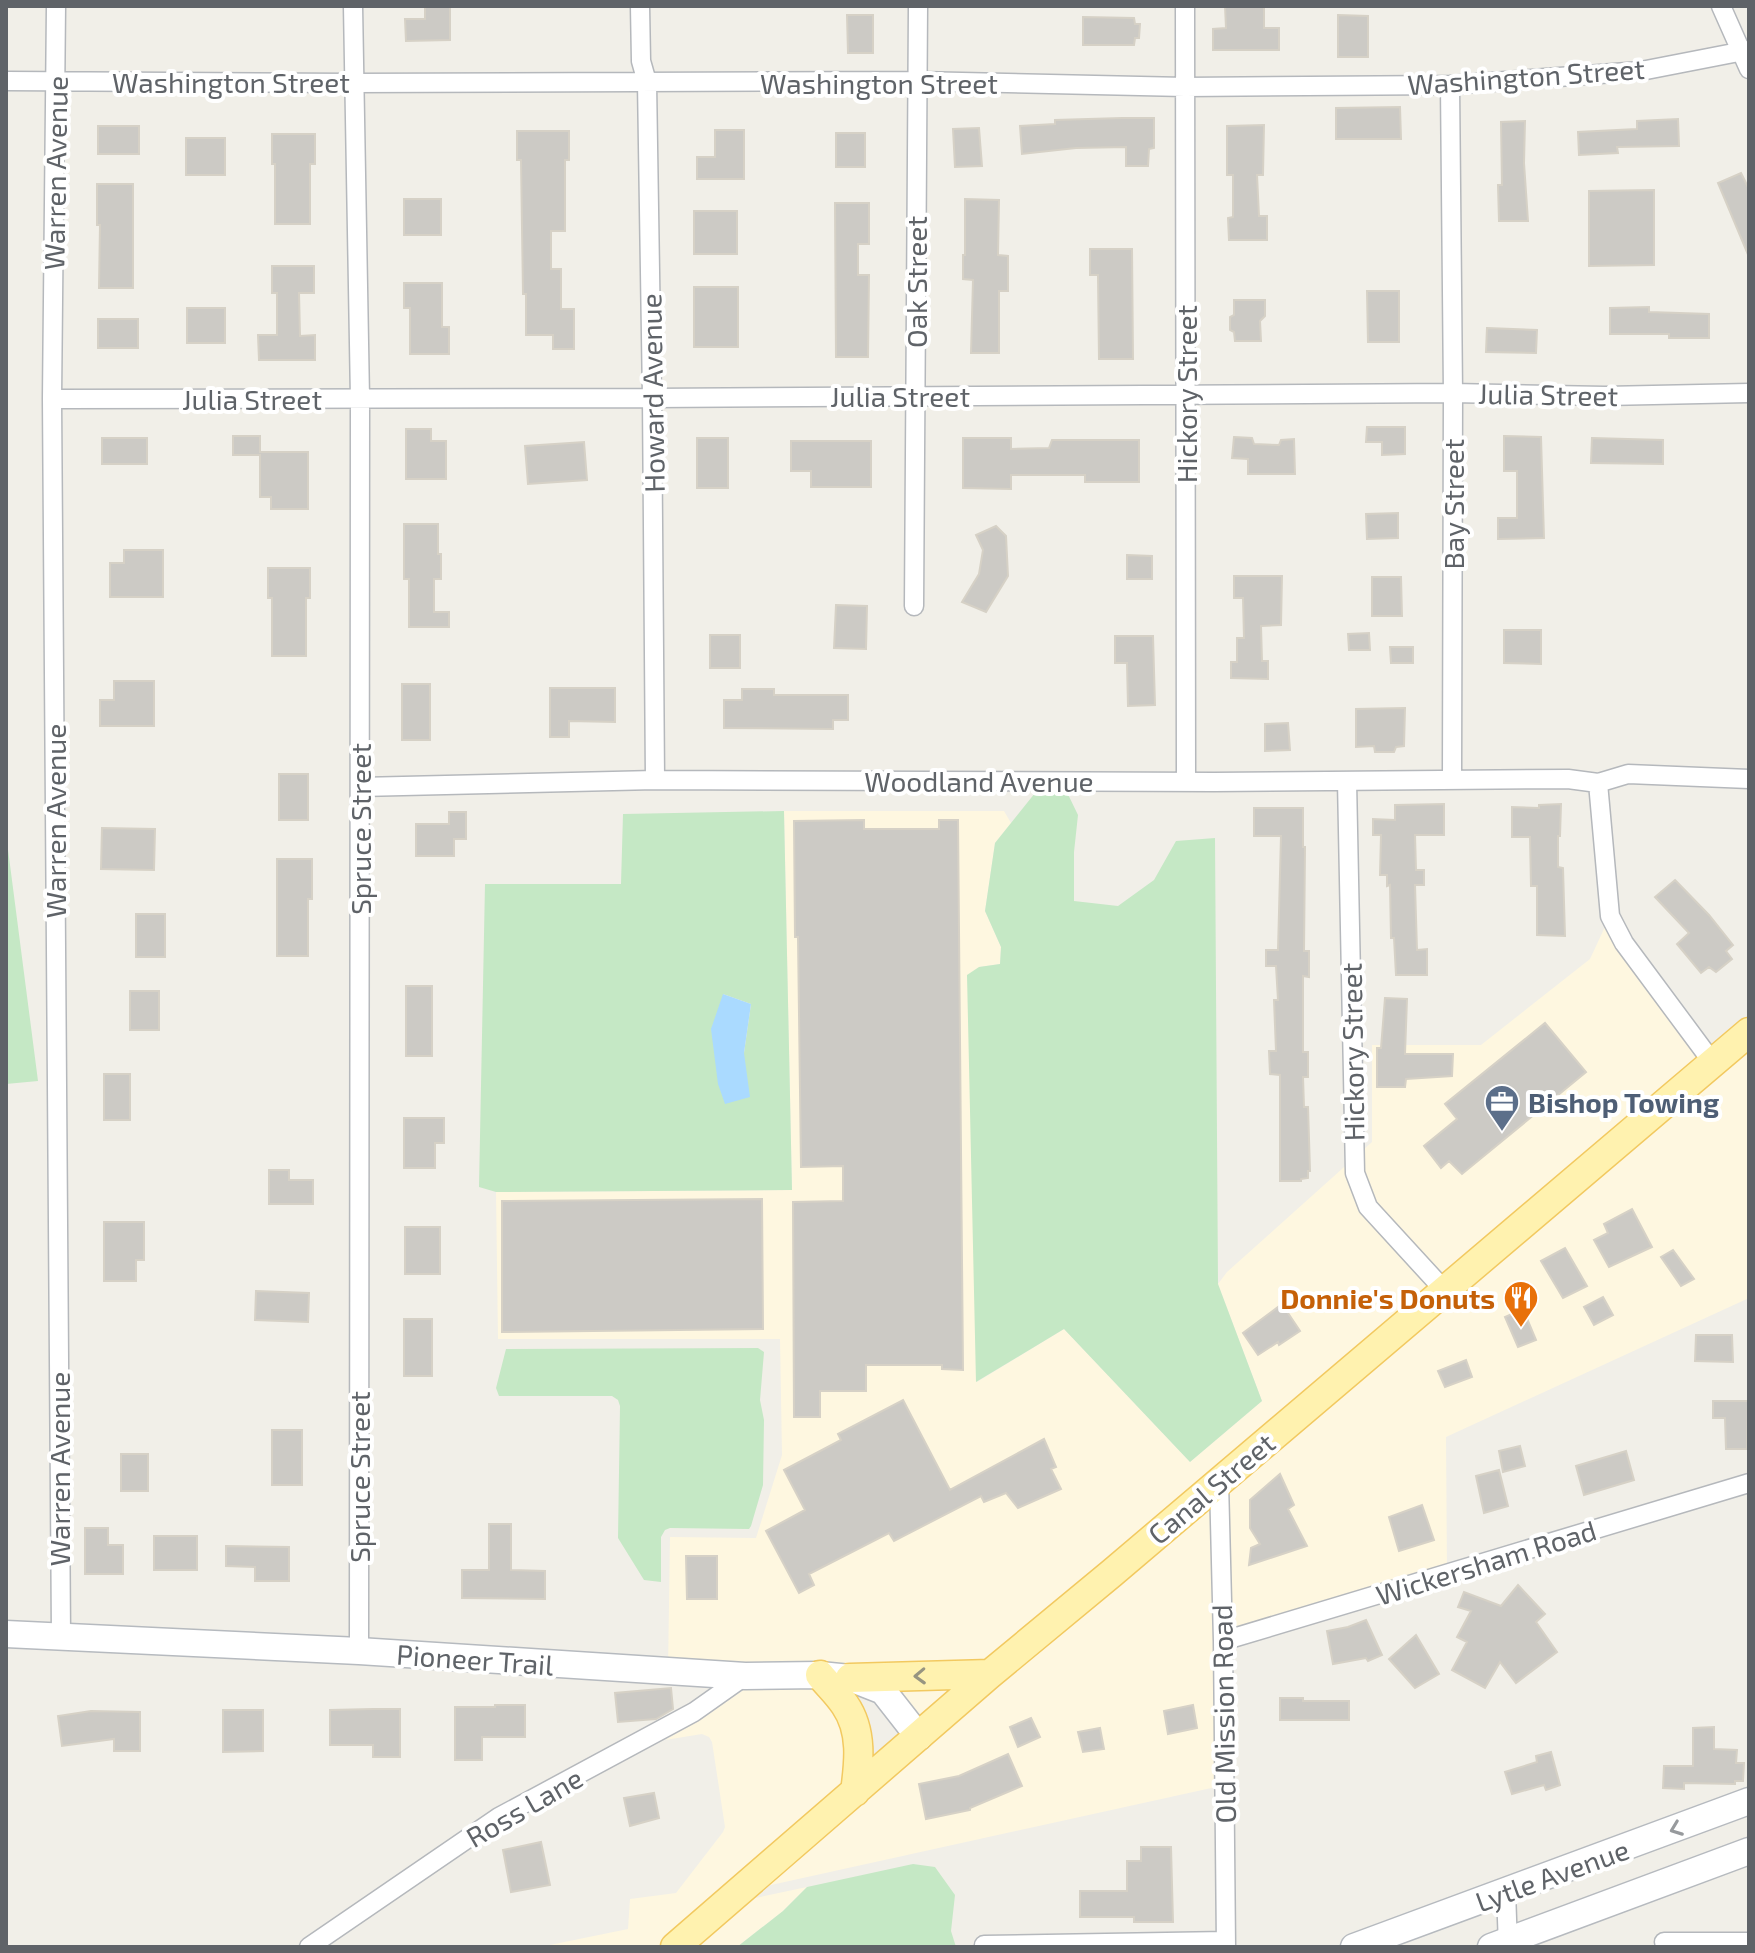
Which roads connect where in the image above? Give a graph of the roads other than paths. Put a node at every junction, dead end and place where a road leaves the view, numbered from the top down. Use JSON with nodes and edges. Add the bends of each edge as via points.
{"nodes":[{"id":1,"x":56,"y":6,"type":"edge"},
{"id":2,"x":353,"y":6,"type":"edge"},
{"id":3,"x":640,"y":6,"type":"edge"},
{"id":4,"x":918,"y":6,"type":"edge"},
{"id":5,"x":1185,"y":6,"type":"edge"},
{"id":6,"x":1721,"y":6,"type":"edge"},
{"id":7,"x":1746,"y":57,"type":"edge"},
{"id":8,"x":6,"y":81,"type":"edge"},
{"id":9,"x":917,"y":81,"type":"junction"},
{"id":10,"x":56,"y":82,"type":"junction"},
{"id":11,"x":647,"y":82,"type":"junction"},
{"id":12,"x":353,"y":83,"type":"junction"},
{"id":13,"x":1450,"y":85,"type":"junction"},
{"id":14,"x":1185,"y":87,"type":"junction"},
{"id":15,"x":1453,"y":393,"type":"junction"},
{"id":16,"x":1749,"y":393,"type":"edge"},
{"id":17,"x":916,"y":395,"type":"junction"},
{"id":18,"x":1186,"y":395,"type":"junction"},
{"id":19,"x":652,"y":398,"type":"junction"},
{"id":20,"x":52,"y":399,"type":"junction"},
{"id":21,"x":360,"y":399,"type":"junction"},
{"id":22,"x":914,"y":606,"type":"dead end"},
{"id":23,"x":1749,"y":779,"type":"edge"},
{"id":24,"x":655,"y":780,"type":"junction"},
{"id":25,"x":1452,"y":780,"type":"junction"},
{"id":26,"x":1347,"y":781,"type":"junction"},
{"id":27,"x":1186,"y":782,"type":"junction"},
{"id":28,"x":1598,"y":783,"type":"junction"},
{"id":29,"x":360,"y":787,"type":"junction"},
{"id":30,"x":1749,"y":1032,"type":"edge"},
{"id":31,"x":1713,"y":1063,"type":"junction"},
{"id":32,"x":1445,"y":1291,"type":"junction"},
{"id":33,"x":1219,"y":1482,"type":"junction"},
{"id":34,"x":1749,"y":1483,"type":"edge"},
{"id":35,"x":6,"y":1634,"type":"edge"},
{"id":36,"x":61,"y":1635,"type":"junction"},
{"id":37,"x":1223,"y":1641,"type":"junction"},
{"id":38,"x":359,"y":1651,"type":"junction"},
{"id":39,"x":990,"y":1674,"type":"junction"},
{"id":40,"x":820,"y":1675,"type":"junction"},
{"id":41,"x":745,"y":1676,"type":"junction"},
{"id":42,"x":850,"y":1678,"type":"junction"},
{"id":43,"x":919,"y":1737,"type":"junction"},
{"id":44,"x":855,"y":1792,"type":"junction"},
{"id":45,"x":1749,"y":1801,"type":"edge"},
{"id":46,"x":1749,"y":1851,"type":"edge"},
{"id":47,"x":1506,"y":1891,"type":"junction"},
{"id":48,"x":1430,"y":1919,"type":"junction"},
{"id":49,"x":1664,"y":1942,"type":"dead end"},
{"id":50,"x":1749,"y":1942,"type":"edge"},
{"id":51,"x":1226,"y":1944,"type":"edge"},
{"id":52,"x":984,"y":1945,"type":"edge"},
{"id":53,"x":1502,"y":1945,"type":"edge"},
{"id":54,"x":309,"y":1947,"type":"edge"},
{"id":55,"x":675,"y":1947,"type":"edge"},
{"id":56,"x":1354,"y":1947,"type":"edge"},
{"id":57,"x":1395,"y":1947,"type":"edge"}],
"edges":[{"from":1,"to":10,"type":"street","name":"Warren Avenue"},
{"from":2,"to":12,"type":"street","name":"Spruce Street"},
{"from":3,"to":11,"type":"street","name":"Howard Avenue","via":[[641,61]]},
{"from":4,"to":9,"type":"street","name":"Oak Street"},
{"from":5,"to":14,"type":"street","name":"Hickory Street"},
{"from":6,"to":7,"type":"street"},
{"from":7,"to":13,"type":"street","name":"Washington Street","via":[[1641,71]]},
{"from":8,"to":10,"type":"street","name":"Washington Street"},
{"from":9,"to":11,"type":"street","name":"Washington Street"},
{"from":9,"to":14,"type":"street","name":"Washington Street"},
{"from":9,"to":17,"type":"street","name":"Oak Street"},
{"from":10,"to":12,"type":"street","name":"Washington Street"},
{"from":10,"to":20,"type":"street","name":"Warren Avenue"},
{"from":11,"to":12,"type":"street","name":"Washington Street"},
{"from":11,"to":19,"type":"street","name":"Howard Avenue"},
{"from":12,"to":21,"type":"street","name":"Spruce Street"},
{"from":13,"to":14,"type":"street","name":"Washington Street"},
{"from":13,"to":15,"type":"street","name":"Bay Street"},
{"from":14,"to":18,"type":"street","name":"Hickory Street"},
{"from":15,"to":16,"type":"street","name":"Julia Street"},
{"from":15,"to":18,"type":"street","name":"Julia Street"},
{"from":15,"to":25,"type":"street","name":"Bay Street"},
{"from":17,"to":18,"type":"street","name":"Julia Street"},
{"from":17,"to":19,"type":"street","name":"Julia Street"},
{"from":17,"to":22,"type":"street","name":"Oak Street"},
{"from":18,"to":27,"type":"street","name":"Hickory Street"},
{"from":19,"to":21,"type":"street","name":"Julia Street"},
{"from":19,"to":24,"type":"street","name":"Howard Avenue"},
{"from":20,"to":21,"type":"street","name":"Julia Street"},
{"from":20,"to":36,"type":"street","name":"Warren Avenue"},
{"from":21,"to":29,"type":"street","name":"Spruce Street"},
{"from":23,"to":28,"type":"street","name":"Woodland Avenue","via":[[1628,774]]},
{"from":24,"to":27,"type":"street","name":"Woodland Avenue"},
{"from":24,"to":29,"type":"street","name":"Woodland Avenue"},
{"from":25,"to":26,"type":"street","name":"Woodland Avenue"},
{"from":25,"to":28,"type":"street","name":"Woodland Avenue"},
{"from":26,"to":27,"type":"street","name":"Woodland Avenue"},
{"from":26,"to":32,"type":"street","name":"Hickory Street","via":[[1355,1173],[1368,1207]]},
{"from":28,"to":31,"type":"street","via":[[1610,916],[1632,955]]},
{"from":29,"to":38,"type":"street","name":"Spruce Street"},
{"from":30,"to":31,"type":"main road","name":"Canal Street"},
{"from":31,"to":32,"type":"main road","name":"Canal Street"},
{"from":32,"to":33,"type":"main road","name":"Canal Street"},
{"from":33,"to":37,"type":"street","name":"Old Mission Road"},
{"from":33,"to":39,"type":"main road","name":"Canal Street"},
{"from":34,"to":37,"type":"street","name":"Wickersham Road"},
{"from":35,"to":36,"type":"street","name":"Pioneer Trail"},
{"from":36,"to":38,"type":"street","name":"Pioneer Trail"},
{"from":37,"to":51,"type":"street","name":"Old Mission Road"},
{"from":38,"to":41,"type":"street","name":"Pioneer Trail"},
{"from":39,"to":42,"type":"main road","one_way":true},
{"from":39,"to":43,"type":"main road","name":"Canal Street"},
{"from":40,"to":41,"type":"street","name":"Pioneer Trail"},
{"from":40,"to":42,"type":"street","name":"Pioneer Trail"},
{"from":40,"to":44,"type":"main road","via":[[846,1705],[857,1730]]},
{"from":41,"to":54,"type":"street","name":"Ross Lane","via":[[694,1712],[499,1817]]},
{"from":42,"to":43,"type":"street","name":"Pioneer Trail","via":[[883,1691]]},
{"from":43,"to":44,"type":"main road","name":"Canal Street"},
{"from":44,"to":55,"type":"main road","name":"Canal Street"},
{"from":45,"to":47,"type":"street","name":"Lytle Avenue","one_way":true},
{"from":46,"to":53,"type":"street","name":"Lytle Avenue"},
{"from":47,"to":48,"type":"street","name":"Lytle Avenue"},
{"from":47,"to":53,"type":"street"},
{"from":48,"to":56,"type":"street","name":"Lytle Avenue"},
{"from":48,"to":57,"type":"street"},
{"from":49,"to":50,"type":"street"},
{"from":51,"to":52,"type":"street"}]}
